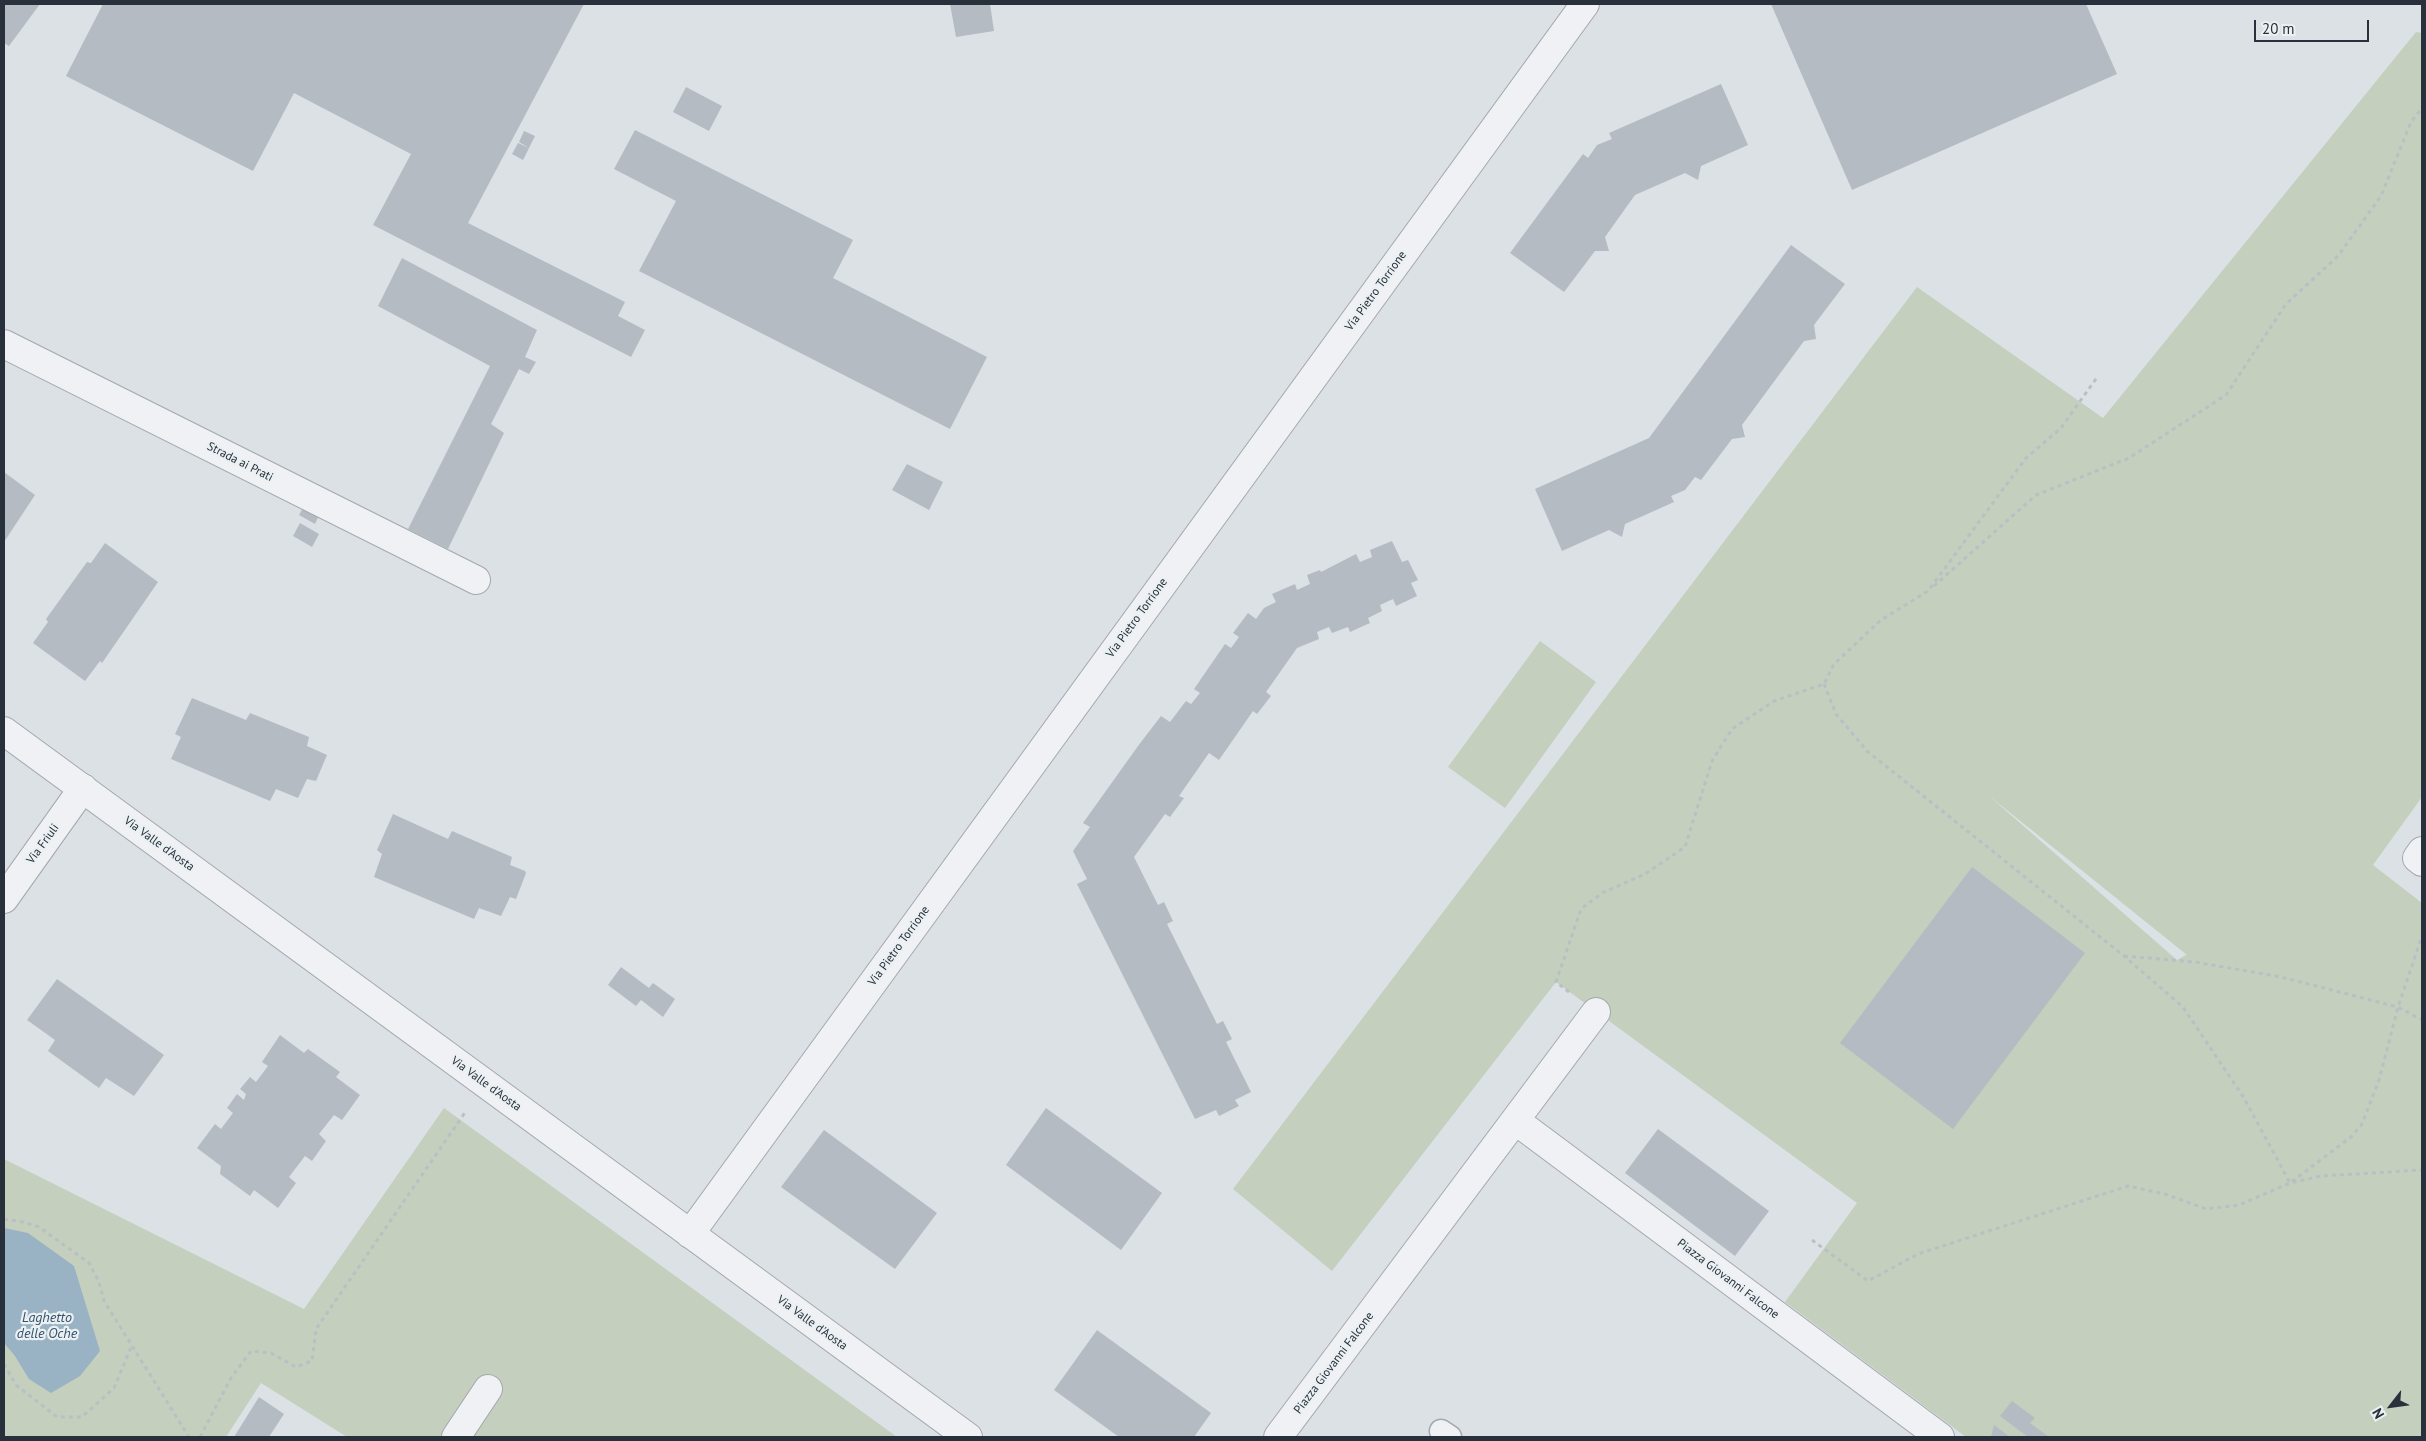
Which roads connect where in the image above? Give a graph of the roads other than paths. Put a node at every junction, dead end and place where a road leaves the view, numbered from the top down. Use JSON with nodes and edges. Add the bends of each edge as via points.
{"nodes":[{"id":1,"x":1585,"y":4,"type":"edge"},
{"id":2,"x":4,"y":344,"type":"edge"},
{"id":3,"x":476,"y":580,"type":"dead end"},
{"id":4,"x":4,"y":731,"type":"edge"},
{"id":5,"x":83,"y":788,"type":"junction"},
{"id":6,"x":2422,"y":851,"type":"edge"},
{"id":7,"x":2422,"y":862,"type":"edge"},
{"id":8,"x":4,"y":899,"type":"edge"},
{"id":9,"x":1596,"y":1012,"type":"road end"},
{"id":10,"x":1516,"y":1121,"type":"junction"},
{"id":11,"x":690,"y":1234,"type":"junction"},
{"id":12,"x":488,"y":1389,"type":"dead end"},
{"id":13,"x":456,"y":1437,"type":"edge"},
{"id":14,"x":968,"y":1437,"type":"edge"},
{"id":15,"x":1278,"y":1437,"type":"edge"},
{"id":16,"x":1940,"y":1437,"type":"edge"}],
"edges":[{"from":1,"to":11,"type":"street","name":"Via Pietro Torrione"},
{"from":2,"to":3,"type":"street","name":"Strada ai Prati"},
{"from":4,"to":5,"type":"street","name":"Via Valle d'Aosta"},
{"from":5,"to":8,"type":"street","name":"Via Friuli"},
{"from":5,"to":11,"type":"street","name":"Via Valle d'Aosta"},
{"from":6,"to":7,"type":"street","via":[[2417,858]]},
{"from":9,"to":10,"type":"street","name":"Piazza Giovanni Falcone"},
{"from":10,"to":15,"type":"street","name":"Piazza Giovanni Falcone"},
{"from":10,"to":16,"type":"street","name":"Piazza Giovanni Falcone"},
{"from":11,"to":14,"type":"street","name":"Via Valle d'Aosta"},
{"from":12,"to":13,"type":"street"}]}
